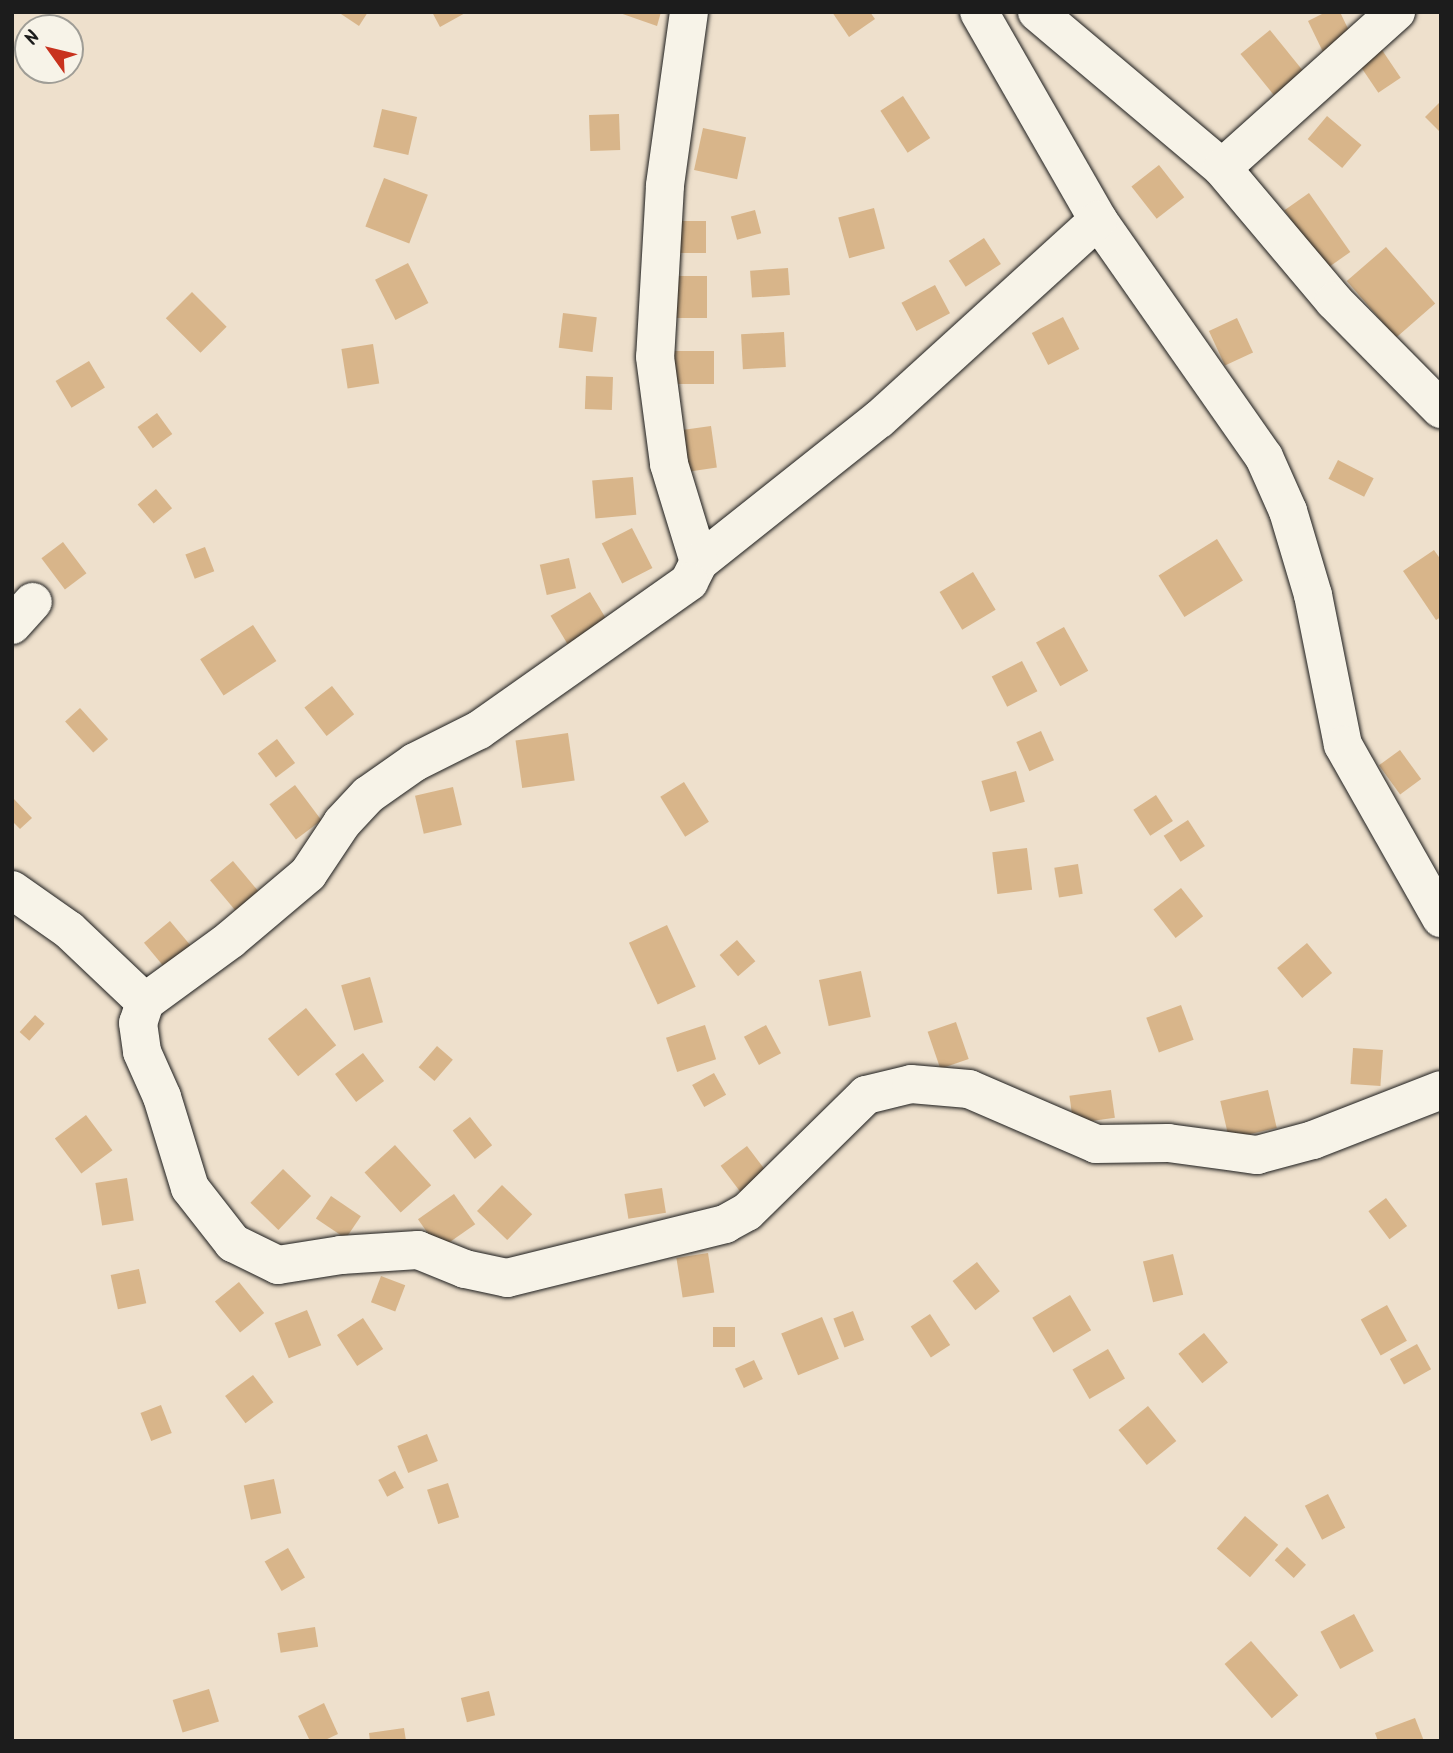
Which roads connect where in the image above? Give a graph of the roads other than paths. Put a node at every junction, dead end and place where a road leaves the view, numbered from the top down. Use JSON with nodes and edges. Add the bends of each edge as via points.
{"nodes":[{"id":1,"x":689,"y":12,"type":"edge"},
{"id":2,"x":979,"y":12,"type":"edge"},
{"id":3,"x":1037,"y":12,"type":"edge"},
{"id":4,"x":1396,"y":12,"type":"edge"},
{"id":5,"x":1222,"y":168,"type":"junction"},
{"id":6,"x":1098,"y":220,"type":"junction"},
{"id":7,"x":1441,"y":409,"type":"edge"},
{"id":8,"x":699,"y":562,"type":"junction"},
{"id":9,"x":12,"y":890,"type":"edge"},
{"id":10,"x":1441,"y":918,"type":"edge"},
{"id":11,"x":145,"y":1002,"type":"junction"},
{"id":12,"x":1441,"y":1090,"type":"edge"}],
"edges":[{"from":1,"to":8,"type":"street","via":[[665,186],[655,357],[669,464]]},
{"from":2,"to":6,"type":"street"},
{"from":3,"to":5,"type":"street"},
{"from":4,"to":5,"type":"street"},
{"from":5,"to":7,"type":"street","via":[[1334,301]]},
{"from":6,"to":8,"type":"street","via":[[879,419]]},
{"from":6,"to":10,"type":"street","via":[[1264,457],[1288,510],[1313,595],[1343,745]]},
{"from":8,"to":11,"type":"street","via":[[690,582],[667,600],[479,730],[415,762],[368,795],[342,823],[308,874],[230,940]]},
{"from":9,"to":11,"type":"street","via":[[69,930]]},
{"from":11,"to":12,"type":"street","via":[[138,1023],[142,1052],[162,1097],[190,1188],[233,1243],[278,1265],[418,1250],[465,1269],[507,1278],[725,1224],[747,1212],[866,1095],[911,1084],[969,1089],[1096,1144],[1168,1143],[1257,1155],[1313,1140]]}]}
